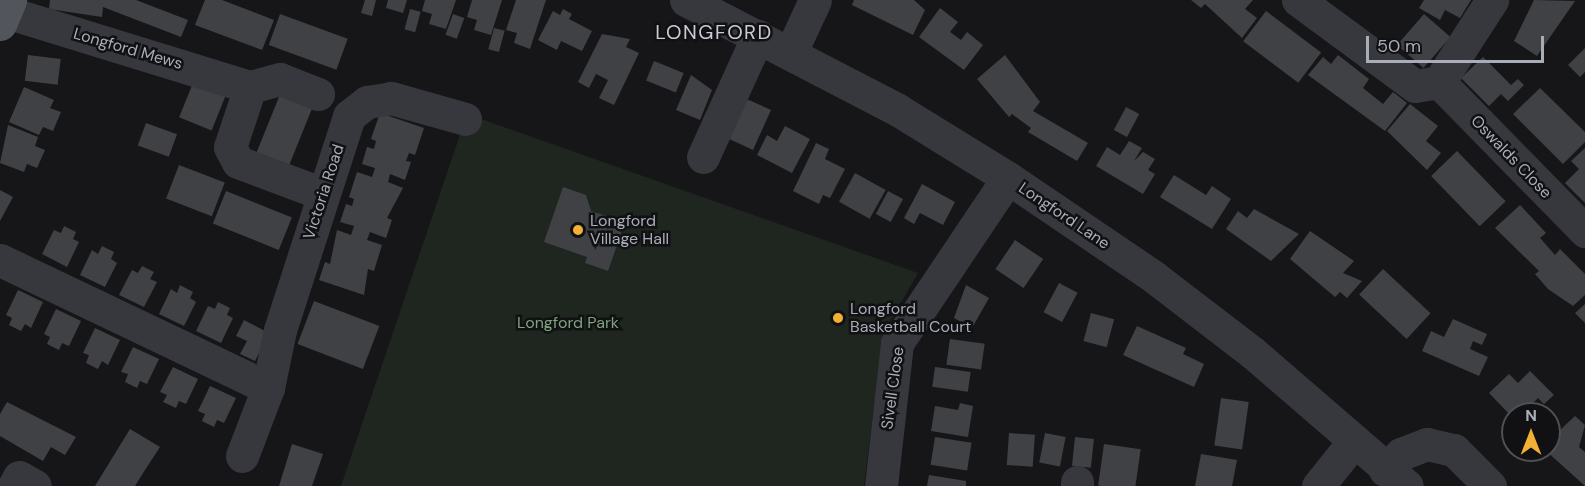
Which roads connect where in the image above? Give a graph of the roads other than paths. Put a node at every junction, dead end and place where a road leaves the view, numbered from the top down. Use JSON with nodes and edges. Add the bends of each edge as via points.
{"nodes":[{"id":1,"x":686,"y":0,"type":"edge"},
{"id":2,"x":816,"y":0,"type":"edge"},
{"id":3,"x":1298,"y":0,"type":"edge"},
{"id":4,"x":1492,"y":0,"type":"edge"},
{"id":5,"x":5,"y":12,"type":"edge"},
{"id":6,"x":758,"y":36,"type":"junction"},
{"id":7,"x":791,"y":52,"type":"junction"},
{"id":8,"x":1439,"y":82,"type":"junction"},
{"id":9,"x":250,"y":87,"type":"junction"},
{"id":10,"x":318,"y":94,"type":"dead end"},
{"id":11,"x":465,"y":119,"type":"dead end"},
{"id":12,"x":703,"y":157,"type":"dead end"},
{"id":13,"x":1008,"y":178,"type":"junction"},
{"id":14,"x":323,"y":194,"type":"junction"},
{"id":15,"x":1585,"y":231,"type":"edge"},
{"id":16,"x":0,"y":260,"type":"edge"},
{"id":17,"x":268,"y":388,"type":"junction"},
{"id":18,"x":1354,"y":441,"type":"junction"},
{"id":19,"x":242,"y":456,"type":"dead end"},
{"id":20,"x":1396,"y":478,"type":"edge"},
{"id":21,"x":881,"y":486,"type":"edge"},
{"id":22,"x":1318,"y":486,"type":"edge"},
{"id":23,"x":1490,"y":486,"type":"edge"}],
"edges":[{"from":1,"to":6,"type":"street","name":"Longford Lane"},
{"from":2,"to":7,"type":"street"},
{"from":3,"to":8,"type":"street","via":[[1415,86]]},
{"from":4,"to":8,"type":"street"},
{"from":5,"to":9,"type":"street","name":"Longford Mews"},
{"from":6,"to":7,"type":"street","name":"Longford Lane"},
{"from":6,"to":12,"type":"street"},
{"from":7,"to":13,"type":"street","name":"Longford Lane"},
{"from":8,"to":15,"type":"street","name":"Oswalds Close"},
{"from":9,"to":10,"type":"street","via":[[280,79]]},
{"from":9,"to":14,"type":"street","via":[[230,147],[238,162]]},
{"from":11,"to":14,"type":"street","name":"Victoria Road","via":[[391,98],[367,102],[349,116]]},
{"from":13,"to":18,"type":"street","name":"Longford Lane","via":[[1172,291]]},
{"from":13,"to":21,"type":"street","name":"Sivell Close","via":[[897,343]]},
{"from":14,"to":17,"type":"street","name":"Victoria Road","via":[[280,330]]},
{"from":16,"to":17,"type":"street"},
{"from":17,"to":19,"type":"street","name":"Victoria Road"},
{"from":18,"to":20,"type":"street","name":"Longford Lane"},
{"from":18,"to":22,"type":"street"},
{"from":20,"to":23,"type":"street","via":[[1401,454],[1427,444],[1454,450]]}]}
